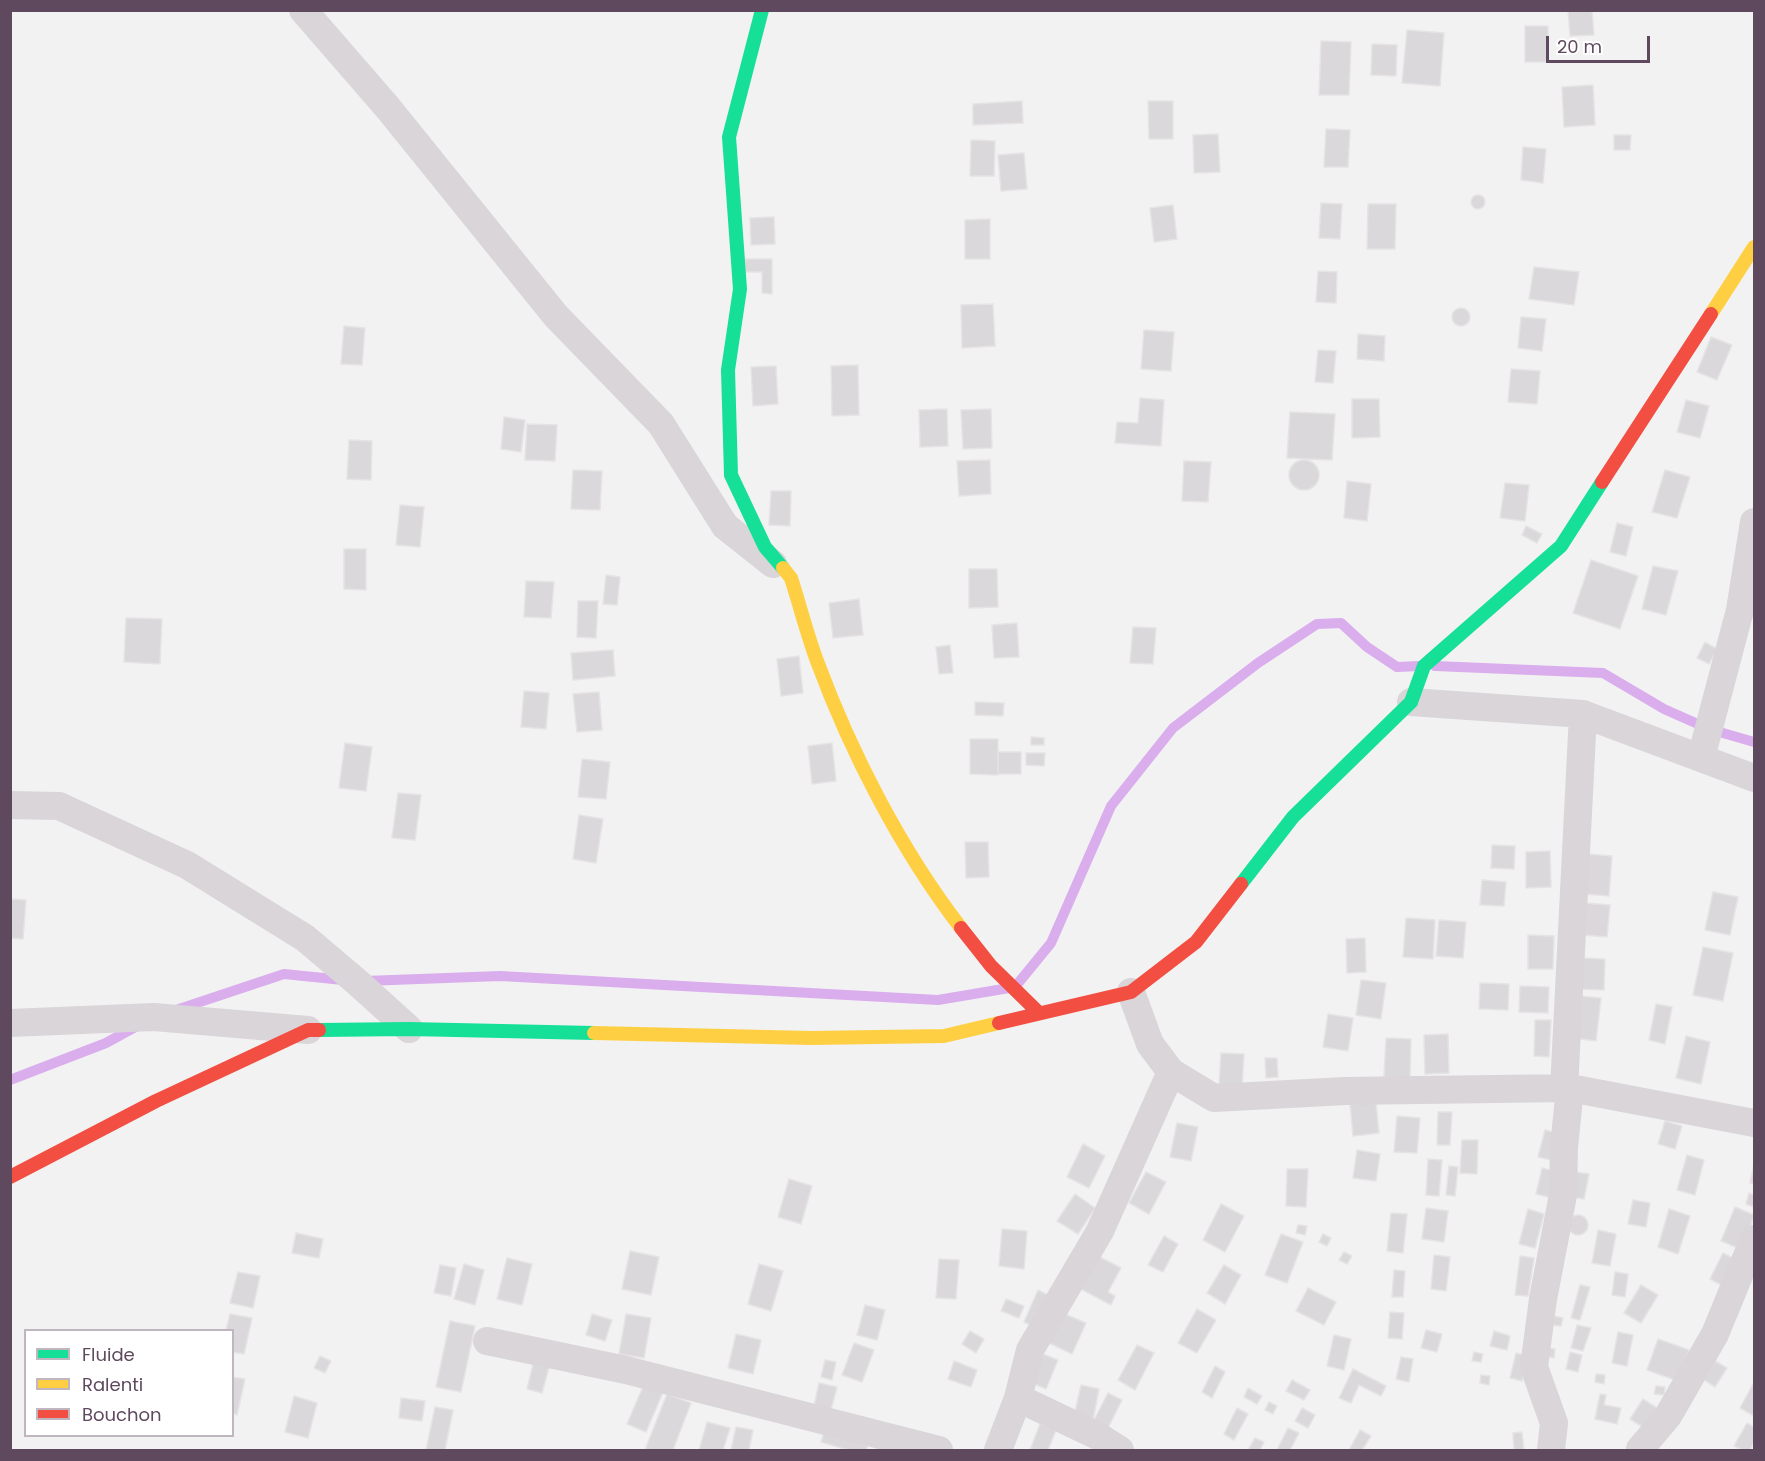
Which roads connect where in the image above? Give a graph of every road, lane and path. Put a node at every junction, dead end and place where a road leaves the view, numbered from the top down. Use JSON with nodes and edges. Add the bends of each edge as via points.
{"nodes":[{"id":1,"x":303,"y":10,"type":"edge"},
{"id":2,"x":762,"y":10,"type":"edge"},
{"id":3,"x":1755,"y":247,"type":"edge"},
{"id":4,"x":1755,"y":522,"type":"edge"},
{"id":5,"x":791,"y":578,"type":"junction"},
{"id":6,"x":1411,"y":702,"type":"junction"},
{"id":7,"x":1583,"y":714,"type":"junction"},
{"id":8,"x":1701,"y":758,"type":"junction"},
{"id":9,"x":1755,"y":778,"type":"edge"},
{"id":10,"x":10,"y":805,"type":"edge"},
{"id":11,"x":1131,"y":992,"type":"junction"},
{"id":12,"x":1040,"y":1013,"type":"junction"},
{"id":13,"x":10,"y":1023,"type":"edge"},
{"id":14,"x":409,"y":1029,"type":"junction"},
{"id":15,"x":308,"y":1030,"type":"junction"},
{"id":16,"x":1171,"y":1072,"type":"junction"},
{"id":17,"x":1567,"y":1089,"type":"junction"},
{"id":18,"x":1755,"y":1123,"type":"edge"},
{"id":19,"x":10,"y":1177,"type":"edge"},
{"id":20,"x":1755,"y":1239,"type":"edge"},
{"id":21,"x":487,"y":1341,"type":"dead end"},
{"id":22,"x":1018,"y":1398,"type":"junction"},
{"id":23,"x":1640,"y":1449,"type":"dead end"},
{"id":24,"x":939,"y":1450,"type":"edge"},
{"id":25,"x":998,"y":1450,"type":"edge"},
{"id":26,"x":1120,"y":1450,"type":"edge"},
{"id":27,"x":1551,"y":1450,"type":"edge"}],
"edges":[{"from":1,"to":5,"type":"street","via":[[388,108],[556,316],[662,424],[725,526]]},
{"from":2,"to":5,"type":"street","via":[[729,137],[740,289],[728,369],[731,475],[765,547]]},
{"from":3,"to":6,"type":"street","via":[[1561,546],[1424,666]]},
{"from":4,"to":8,"type":"street","via":[[1740,610]]},
{"from":5,"to":12,"type":"street","via":[[817,661],[854,747],[907,849],[991,966]]},
{"from":6,"to":7,"type":"street"},
{"from":6,"to":11,"type":"street","via":[[1293,817],[1196,942]]},
{"from":7,"to":8,"type":"street"},
{"from":7,"to":17,"type":"street"},
{"from":8,"to":9,"type":"street"},
{"from":10,"to":14,"type":"street","via":[[59,806],[187,865],[304,938]]},
{"from":11,"to":12,"type":"street"},
{"from":11,"to":16,"type":"street","via":[[1150,1044]]},
{"from":12,"to":14,"type":"street","via":[[944,1036],[811,1038]]},
{"from":13,"to":15,"type":"street","via":[[154,1017]]},
{"from":14,"to":15,"type":"street"},
{"from":15,"to":19,"type":"street","via":[[156,1101]]},
{"from":16,"to":17,"type":"street","via":[[1214,1098],[1345,1091]]},
{"from":16,"to":22,"type":"street","via":[[1100,1231],[1030,1350]]},
{"from":17,"to":18,"type":"street"},
{"from":17,"to":27,"type":"street","via":[[1563,1195],[1534,1367],[1554,1423]]},
{"from":20,"to":23,"type":"street","via":[[1715,1334],[1668,1416]]},
{"from":21,"to":24,"type":"street","via":[[626,1370]]},
{"from":22,"to":25,"type":"street"},
{"from":22,"to":26,"type":"street"}]}
